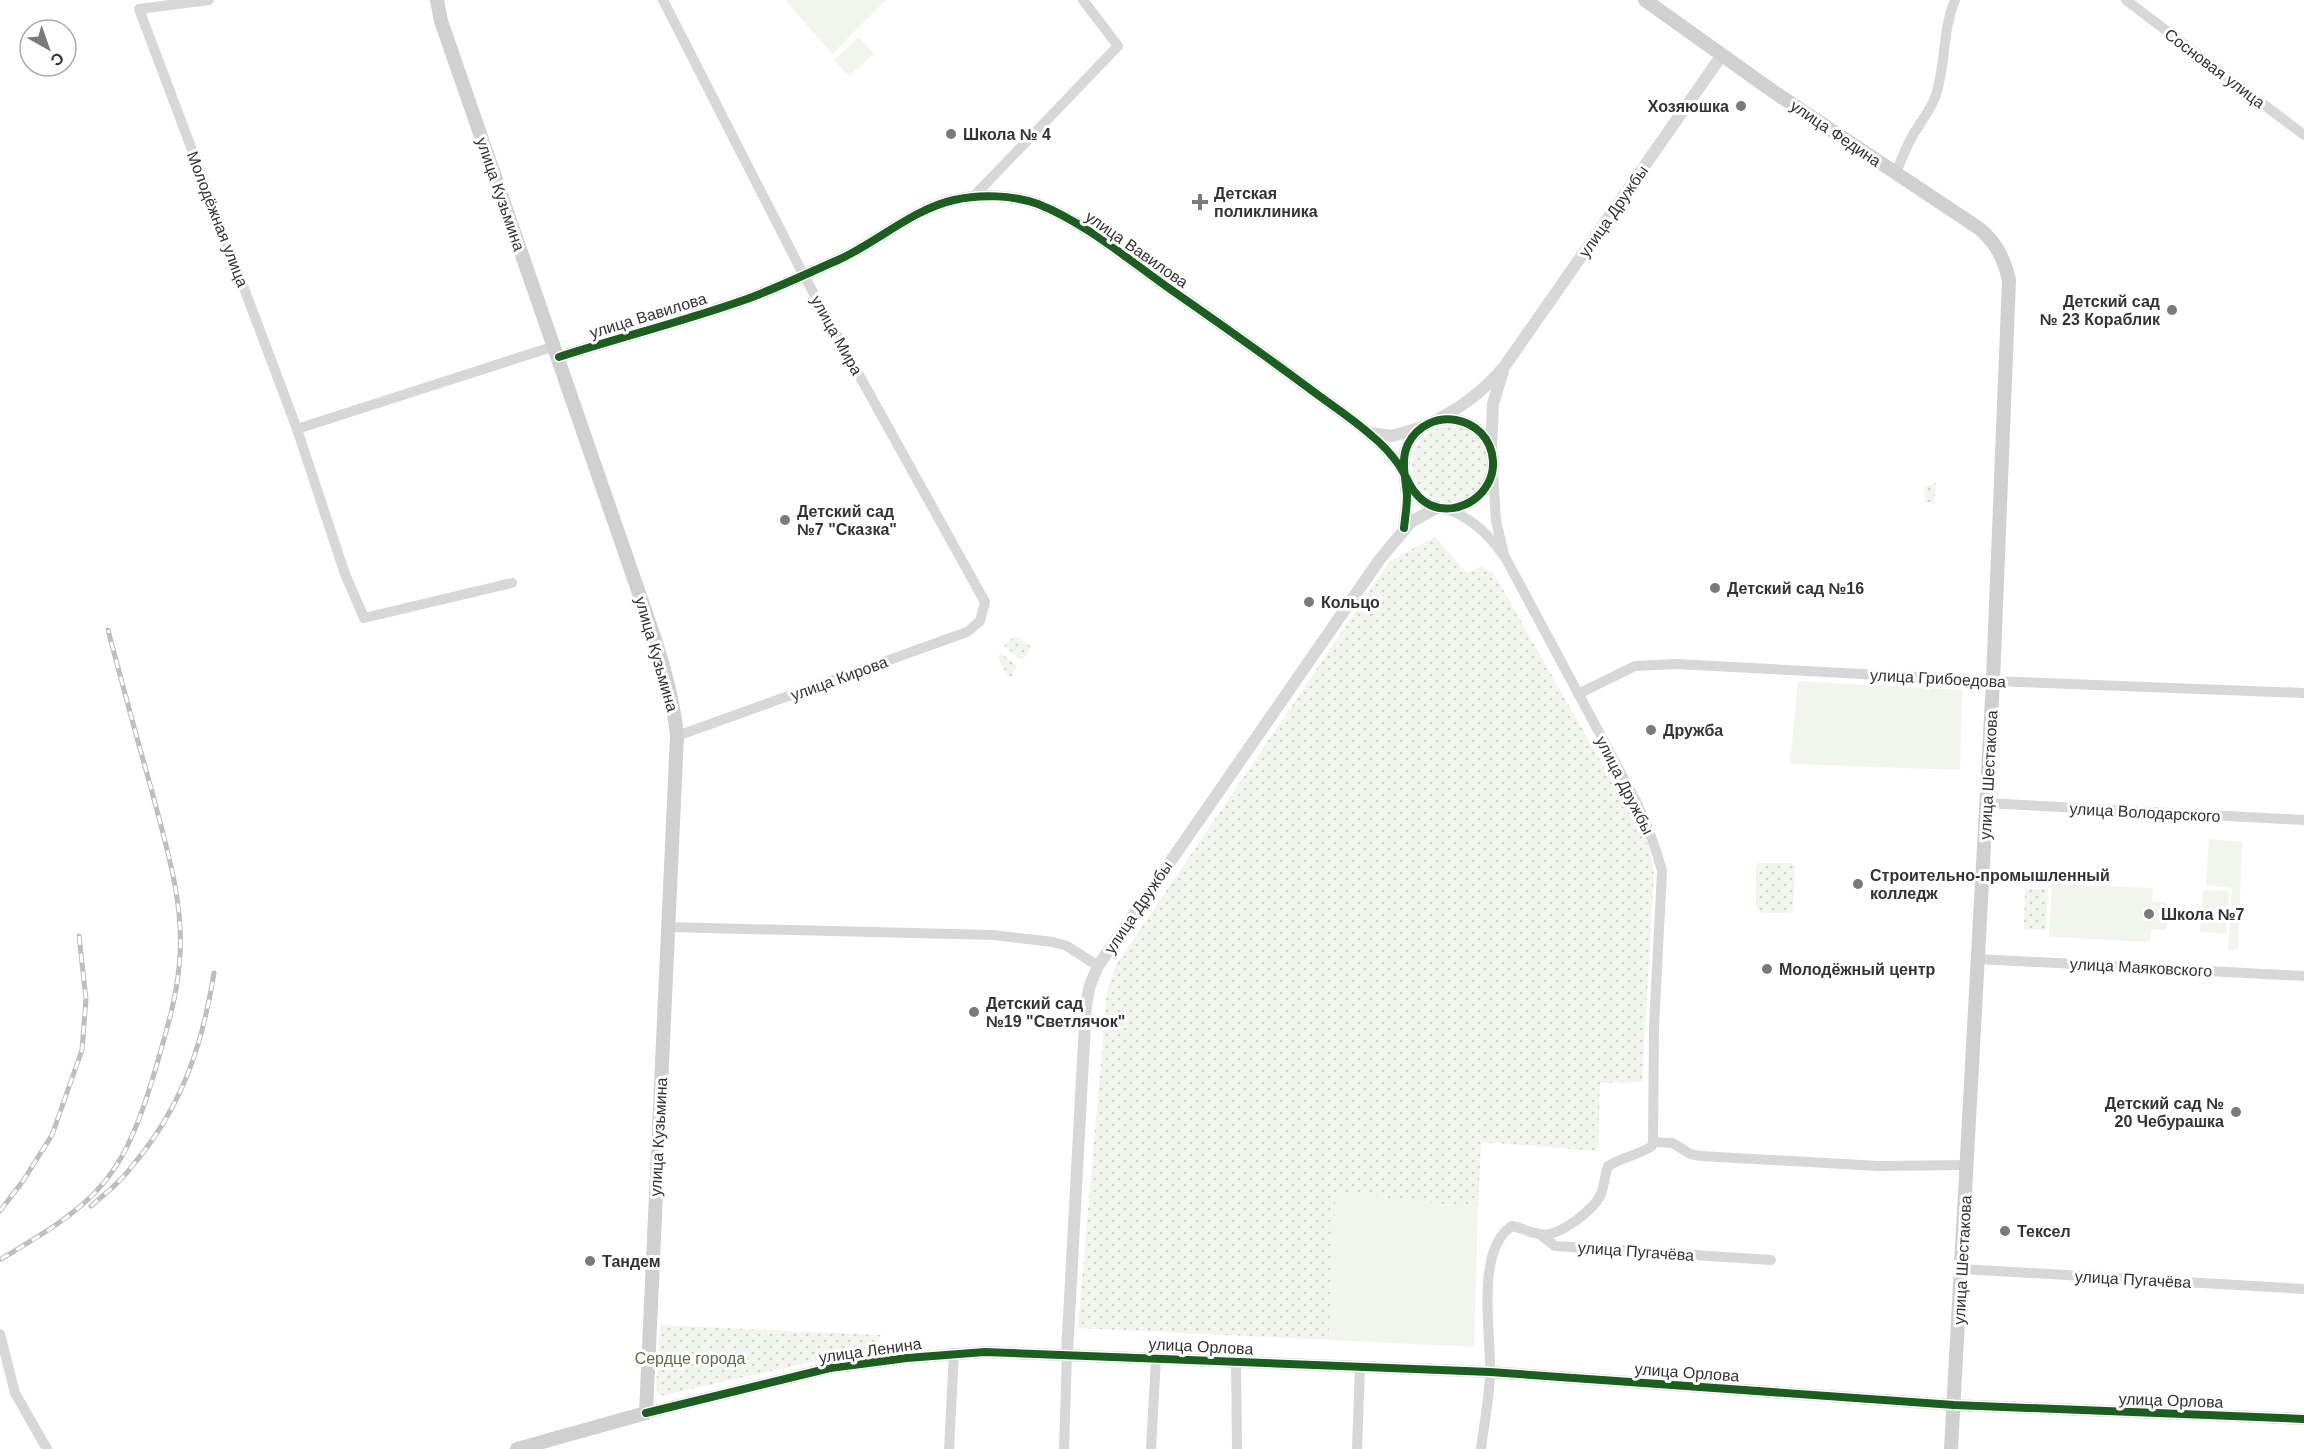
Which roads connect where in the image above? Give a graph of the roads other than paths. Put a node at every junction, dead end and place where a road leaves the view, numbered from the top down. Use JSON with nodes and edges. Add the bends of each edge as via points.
{"nodes":[{"id":1,"x":208,"y":0,"type":"edge"},
{"id":2,"x":437,"y":0,"type":"edge"},
{"id":3,"x":663,"y":0,"type":"edge"},
{"id":4,"x":1083,"y":0,"type":"edge"},
{"id":5,"x":1645,"y":0,"type":"edge"},
{"id":6,"x":1955,"y":0,"type":"edge"},
{"id":7,"x":2126,"y":0,"type":"edge"},
{"id":8,"x":1722,"y":55,"type":"junction"},
{"id":9,"x":2304,"y":135,"type":"edge"},
{"id":10,"x":1896,"y":173,"type":"junction"},
{"id":11,"x":974,"y":197,"type":"junction"},
{"id":12,"x":803,"y":274,"type":"junction"},
{"id":13,"x":2009,"y":280,"type":"joint"},
{"id":14,"x":557,"y":351,"type":"junction"},
{"id":15,"x":1504,"y":367,"type":"junction"},
{"id":16,"x":1428,"y":424,"type":"junction"},
{"id":17,"x":297,"y":429,"type":"junction"},
{"id":18,"x":1369,"y":433,"type":"junction"},
{"id":19,"x":1491,"y":449,"type":"junction"},
{"id":20,"x":1493,"y":470,"type":"junction"},
{"id":21,"x":1404,"y":474,"type":"junction"},
{"id":22,"x":1443,"y":508,"type":"junction"},
{"id":23,"x":1404,"y":528,"type":"junction"},
{"id":24,"x":1505,"y":557,"type":"junction"},
{"id":25,"x":512,"y":582,"type":"dead end"},
{"id":26,"x":985,"y":602,"type":"joint"},
{"id":27,"x":1993,"y":681,"type":"junction"},
{"id":28,"x":2304,"y":693,"type":"edge"},
{"id":29,"x":1578,"y":694,"type":"junction"},
{"id":30,"x":677,"y":736,"type":"junction"},
{"id":31,"x":1986,"y":803,"type":"junction"},
{"id":32,"x":2304,"y":820,"type":"edge"},
{"id":33,"x":667,"y":927,"type":"junction"},
{"id":34,"x":1978,"y":959,"type":"junction"},
{"id":35,"x":1098,"y":966,"type":"junction"},
{"id":36,"x":2304,"y":976,"type":"edge"},
{"id":37,"x":1653,"y":1142,"type":"junction"},
{"id":38,"x":1968,"y":1165,"type":"junction"},
{"id":39,"x":1541,"y":1235,"type":"junction"},
{"id":40,"x":1771,"y":1260,"type":"dead end"},
{"id":41,"x":1962,"y":1269,"type":"junction"},
{"id":42,"x":2304,"y":1289,"type":"edge"},
{"id":43,"x":0,"y":1334,"type":"edge"},
{"id":44,"x":954,"y":1353,"type":"junction"},
{"id":45,"x":1067,"y":1354,"type":"junction"},
{"id":46,"x":1156,"y":1358,"type":"junction"},
{"id":47,"x":1236,"y":1362,"type":"junction"},
{"id":48,"x":1360,"y":1367,"type":"junction"},
{"id":49,"x":1490,"y":1372,"type":"junction"},
{"id":50,"x":1953,"y":1405,"type":"junction"},
{"id":51,"x":646,"y":1413,"type":"junction"},
{"id":52,"x":2304,"y":1419,"type":"edge"},
{"id":53,"x":47,"y":1449,"type":"edge"},
{"id":54,"x":517,"y":1449,"type":"edge"},
{"id":55,"x":949,"y":1449,"type":"edge"},
{"id":56,"x":1064,"y":1449,"type":"edge"},
{"id":57,"x":1151,"y":1449,"type":"edge"},
{"id":58,"x":1237,"y":1449,"type":"edge"},
{"id":59,"x":1357,"y":1449,"type":"edge"},
{"id":60,"x":1481,"y":1449,"type":"edge"},
{"id":61,"x":1951,"y":1449,"type":"edge"}],
"edges":[{"from":1,"to":17,"type":"street","name":"Молодёжная улица","via":[[139,9]]},
{"from":2,"to":14,"type":"main road","name":"улица Кузьмина","via":[[441,21]]},
{"from":3,"to":12,"type":"street","name":"улица Мира"},
{"from":4,"to":11,"type":"street","via":[[1118,46]]},
{"from":5,"to":8,"type":"main road","name":"улица Федина"},
{"from":6,"to":10,"type":"street","via":[[1949,14],[1936,94]]},
{"from":7,"to":9,"type":"street","name":"Сосновая улица"},
{"from":8,"to":10,"type":"main road","name":"улица Федина"},
{"from":8,"to":15,"type":"street","name":"улица Дружбы"},
{"from":10,"to":13,"type":"main road","name":"улица Федина","via":[[1990,238],[2004,259]]},
{"from":11,"to":12,"type":"street","name":"улица Вавилова","via":[[936,205],[865,247]]},
{"from":11,"to":18,"type":"street","name":"улица Вавилова","via":[[1018,198],[1073,222],[1261,352]]},
{"from":12,"to":14,"type":"street","name":"улица Вавилова","via":[[749,298]]},
{"from":12,"to":26,"type":"street","name":"улица Мира"},
{"from":13,"to":27,"type":"main road","name":"улица Шестакова"},
{"from":14,"to":17,"type":"street","name":"улица Вавилова"},
{"from":14,"to":30,"type":"main road","name":"улица Кузьмина","via":[[663,663]]},
{"from":15,"to":16,"type":"street","via":[[1471,400]]},
{"from":15,"to":19,"type":"street","via":[[1494,404]]},
{"from":16,"to":18,"type":"street","via":[[1392,436]]},
{"from":16,"to":19,"type":"street","via":[[1464,421],[1480,432]]},
{"from":16,"to":21,"type":"street","via":[[1406,447]]},
{"from":17,"to":25,"type":"street","via":[[345,574],[364,618]]},
{"from":18,"to":21,"type":"street","name":"улица Вавилова"},
{"from":19,"to":20,"type":"street"},
{"from":20,"to":22,"type":"street","via":[[1478,498],[1468,504]]},
{"from":20,"to":24,"type":"street","via":[[1496,520]]},
{"from":21,"to":22,"type":"street","via":[[1413,492],[1428,504]]},
{"from":21,"to":23,"type":"street"},
{"from":22,"to":23,"type":"street"},
{"from":22,"to":24,"type":"street","via":[[1480,527]]},
{"from":23,"to":35,"type":"street","name":"улица Дружбы"},
{"from":24,"to":29,"type":"street","name":"улица Дружбы"},
{"from":26,"to":30,"type":"street","name":"улица Кирова","via":[[980,621],[967,632]]},
{"from":27,"to":28,"type":"street","name":"улица Грибоедова"},
{"from":27,"to":29,"type":"street","name":"улица Грибоедова","via":[[1655,664],[1635,666]]},
{"from":27,"to":31,"type":"main road","name":"улица Шестакова"},
{"from":29,"to":37,"type":"street","name":"улица Дружбы","via":[[1637,803],[1662,871]]},
{"from":30,"to":33,"type":"main road","name":"улица Кузьмина"},
{"from":31,"to":32,"type":"street","name":"улица Володарского"},
{"from":31,"to":34,"type":"main road","name":"улица Шестакова"},
{"from":33,"to":35,"type":"street","via":[[993,935],[1067,946]]},
{"from":33,"to":51,"type":"main road","name":"улица Кузьмина"},
{"from":34,"to":36,"type":"street","name":"улица Маяковского"},
{"from":34,"to":38,"type":"main road","name":"улица Шестакова"},
{"from":35,"to":45,"type":"street","name":"улица Дружбы","via":[[1086,1005]]},
{"from":37,"to":38,"type":"street","via":[[1673,1143],[1689,1154],[1701,1156],[1878,1166]]},
{"from":37,"to":39,"type":"street","name":"улица Пугачёва","via":[[1645,1151],[1608,1166],[1600,1196],[1592,1206],[1565,1228]]},
{"from":38,"to":41,"type":"main road","name":"улица Шестакова"},
{"from":39,"to":40,"type":"street","name":"улица Пугачёва","via":[[1555,1246]]},
{"from":39,"to":49,"type":"street","name":"улица Пугачёва","via":[[1512,1226],[1496,1243],[1487,1303]]},
{"from":41,"to":42,"type":"street","name":"улица Пугачёва"},
{"from":41,"to":50,"type":"main road","name":"улица Шестакова"},
{"from":43,"to":53,"type":"street","via":[[15,1393]]},
{"from":44,"to":45,"type":"street","name":"улица Ленина"},
{"from":44,"to":51,"type":"street","name":"улица Ленина","via":[[830,1368]]},
{"from":44,"to":55,"type":"street"},
{"from":45,"to":46,"type":"street","name":"улица Орлова"},
{"from":45,"to":56,"type":"street"},
{"from":46,"to":47,"type":"street","name":"улица Орлова"},
{"from":46,"to":57,"type":"street"},
{"from":47,"to":48,"type":"street","name":"улица Орлова"},
{"from":47,"to":58,"type":"street"},
{"from":48,"to":49,"type":"street","name":"улица Орлова"},
{"from":48,"to":59,"type":"street"},
{"from":49,"to":50,"type":"street","name":"улица Орлова"},
{"from":49,"to":60,"type":"street"},
{"from":50,"to":52,"type":"street","name":"улица Орлова"},
{"from":50,"to":61,"type":"main road","name":"улица Шестакова"},
{"from":51,"to":54,"type":"main road","name":"улица Ленина"}]}
